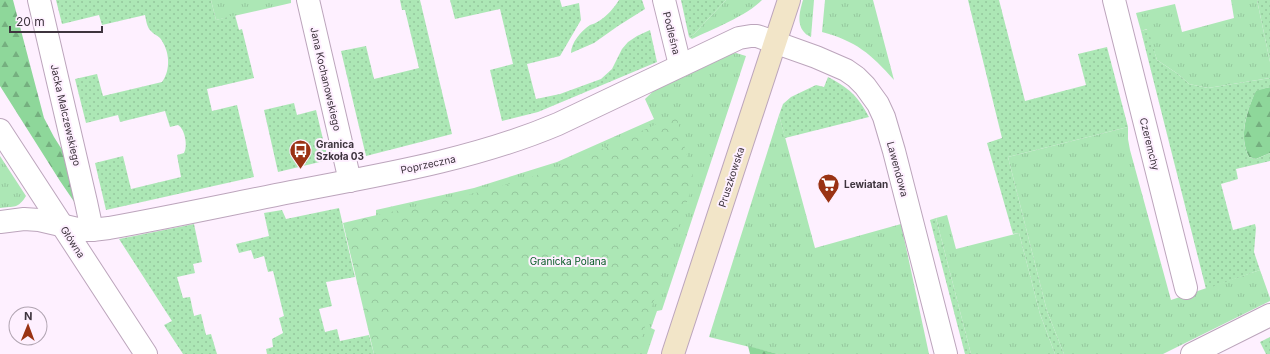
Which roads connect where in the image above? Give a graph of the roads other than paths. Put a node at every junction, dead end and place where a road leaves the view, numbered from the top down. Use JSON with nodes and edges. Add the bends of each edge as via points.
{"nodes":[{"id":1,"x":39,"y":0,"type":"edge"},
{"id":2,"x":308,"y":0,"type":"edge"},
{"id":3,"x":664,"y":0,"type":"edge"},
{"id":4,"x":789,"y":0,"type":"edge"},
{"id":5,"x":1114,"y":0,"type":"edge"},
{"id":6,"x":775,"y":43,"type":"junction"},
{"id":7,"x":680,"y":65,"type":"junction"},
{"id":8,"x":0,"y":130,"type":"edge"},
{"id":9,"x":350,"y":181,"type":"junction"},
{"id":10,"x":0,"y":222,"type":"edge"},
{"id":11,"x":62,"y":225,"type":"junction"},
{"id":12,"x":92,"y":230,"type":"junction"},
{"id":13,"x":1186,"y":288,"type":"dead end"},
{"id":14,"x":1270,"y":315,"type":"edge"},
{"id":15,"x":146,"y":354,"type":"edge"},
{"id":16,"x":673,"y":354,"type":"edge"},
{"id":17,"x":946,"y":354,"type":"edge"},
{"id":18,"x":1192,"y":354,"type":"edge"}],
"edges":[{"from":1,"to":12,"type":"street","name":"Jacka Malczewskiego"},
{"from":2,"to":9,"type":"street","name":"Jana Kochanowskiego"},
{"from":3,"to":7,"type":"street","name":"Podleśna"},
{"from":4,"to":6,"type":"street","name":"Pruszkowska"},
{"from":5,"to":13,"type":"street","name":"Czeremchy"},
{"from":6,"to":7,"type":"street","name":"Poprzeczna","via":[[757,36],[739,38]]},
{"from":6,"to":16,"type":"street","name":"Pruszkowska"},
{"from":6,"to":17,"type":"street","name":"Lawendowa","via":[[846,70],[865,86],[878,104],[894,151]]},
{"from":7,"to":9,"type":"street","name":"Poprzeczna","via":[[528,137],[459,157]]},
{"from":8,"to":11,"type":"street","name":"Główna"},
{"from":9,"to":12,"type":"street","name":"Poprzeczna"},
{"from":10,"to":11,"type":"street","name":"Poprzeczna","via":[[24,219]]},
{"from":11,"to":12,"type":"street","name":"Poprzeczna"},
{"from":11,"to":15,"type":"street","name":"Główna"},
{"from":14,"to":18,"type":"street"}]}
